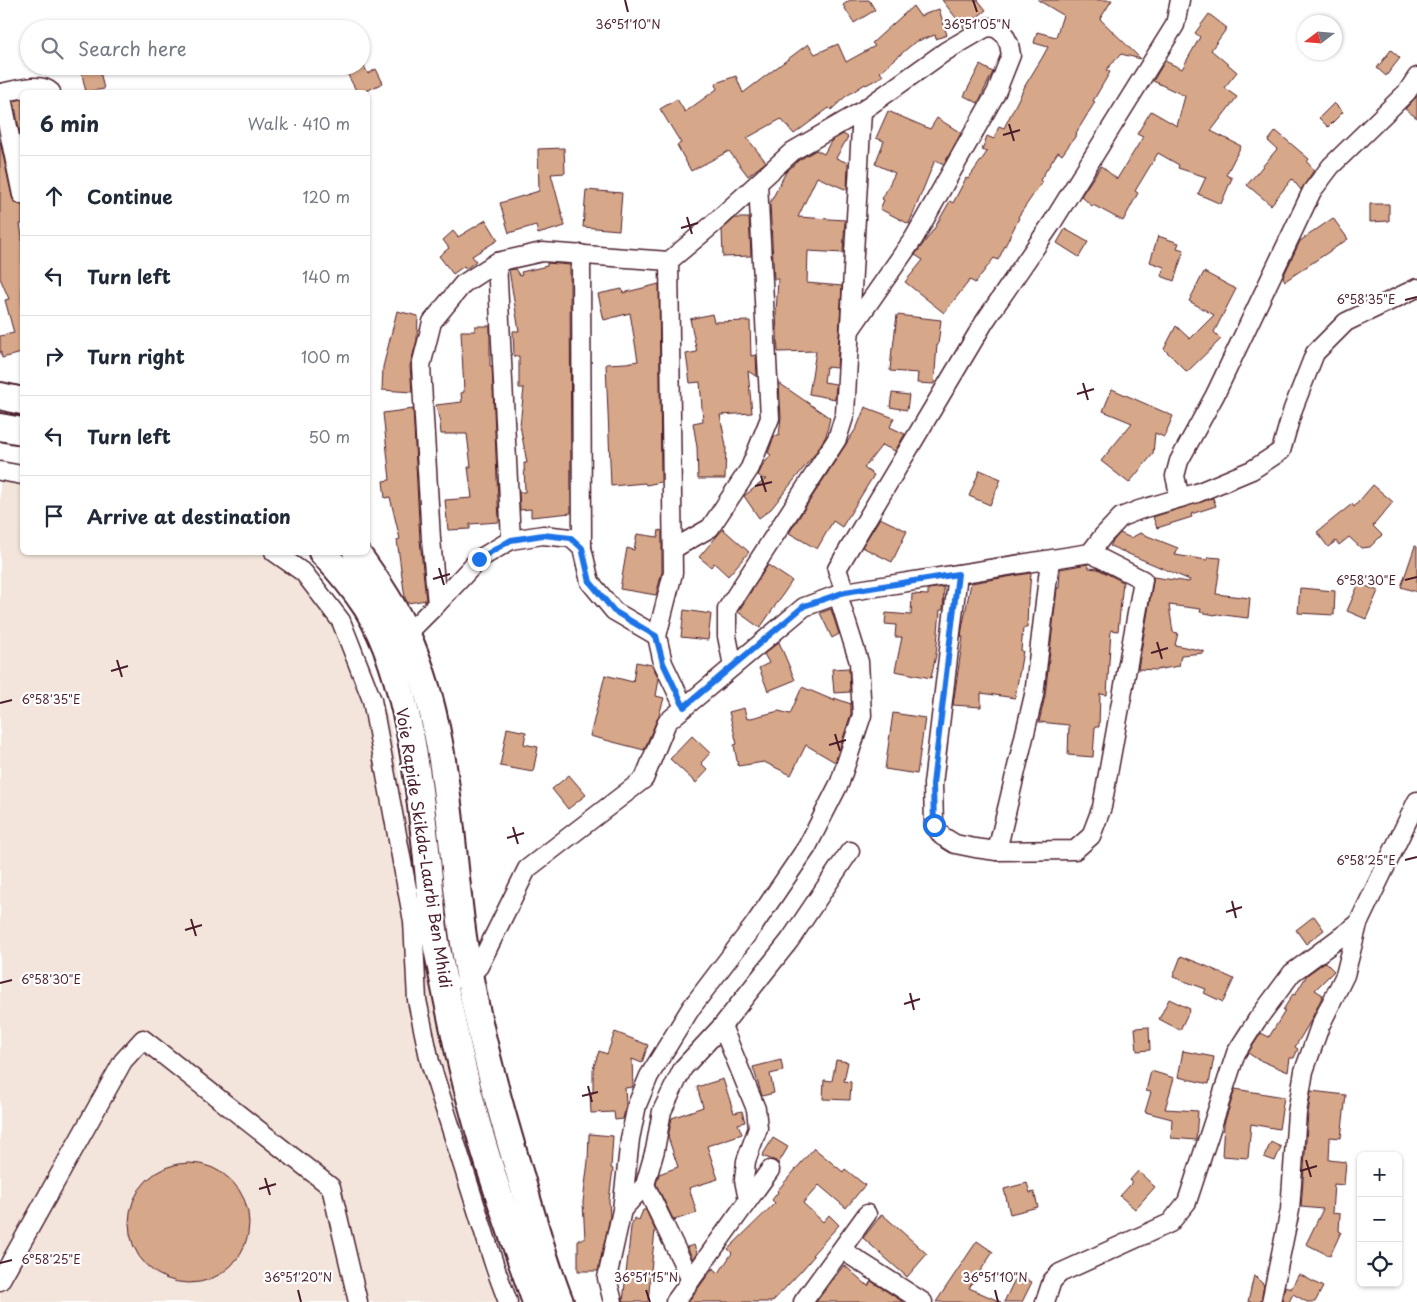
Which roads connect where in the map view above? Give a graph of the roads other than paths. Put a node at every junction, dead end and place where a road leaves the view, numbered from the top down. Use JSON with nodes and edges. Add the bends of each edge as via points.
{"nodes":[{"id":1,"x":1180,"y":0,"type":"edge"},
{"id":2,"x":1417,"y":78,"type":"edge"},
{"id":3,"x":48,"y":90,"type":"edge"},
{"id":4,"x":1,"y":93,"type":"edge"},
{"id":5,"x":862,"y":111,"type":"junction"},
{"id":6,"x":758,"y":183,"type":"junction"},
{"id":7,"x":20,"y":185,"type":"edge"},
{"id":8,"x":581,"y":254,"type":"junction"},
{"id":9,"x":669,"y":260,"type":"junction"},
{"id":10,"x":497,"y":262,"type":"junction"},
{"id":11,"x":1417,"y":288,"type":"edge"},
{"id":12,"x":850,"y":330,"type":"junction"},
{"id":13,"x":0,"y":396,"type":"edge"},
{"id":14,"x":20,"y":401,"type":"edge"},
{"id":15,"x":0,"y":426,"type":"edge"},
{"id":16,"x":20,"y":431,"type":"edge"},
{"id":17,"x":0,"y":471,"type":"edge"},
{"id":18,"x":20,"y":475,"type":"edge"},
{"id":19,"x":1180,"y":498,"type":"junction"},
{"id":20,"x":511,"y":540,"type":"junction"},
{"id":21,"x":582,"y":548,"type":"junction"},
{"id":22,"x":672,"y":549,"type":"junction"},
{"id":23,"x":1090,"y":553,"type":"junction"},
{"id":24,"x":278,"y":555,"type":"edge"},
{"id":25,"x":325,"y":555,"type":"edge"},
{"id":26,"x":358,"y":555,"type":"edge"},
{"id":27,"x":1050,"y":560,"type":"junction"},
{"id":28,"x":958,"y":574,"type":"junction"},
{"id":29,"x":841,"y":594,"type":"junction"},
{"id":30,"x":437,"y":604,"type":"junction"},
{"id":31,"x":406,"y":634,"type":"junction"},
{"id":32,"x":656,"y":636,"type":"junction"},
{"id":33,"x":733,"y":666,"type":"junction"},
{"id":34,"x":684,"y":707,"type":"junction"},
{"id":35,"x":1417,"y":801,"type":"edge"},
{"id":36,"x":997,"y":851,"type":"junction"},
{"id":37,"x":850,"y":852,"type":"dead end"},
{"id":38,"x":1358,"y":924,"type":"junction"},
{"id":39,"x":470,"y":977,"type":"junction"},
{"id":40,"x":448,"y":996,"type":"junction"},
{"id":41,"x":722,"y":1026,"type":"junction"},
{"id":42,"x":770,"y":1170,"type":"dead end"},
{"id":43,"x":645,"y":1185,"type":"junction"},
{"id":44,"x":748,"y":1200,"type":"junction"},
{"id":45,"x":622,"y":1210,"type":"junction"},
{"id":46,"x":868,"y":1214,"type":"dead end"},
{"id":47,"x":842,"y":1250,"type":"junction"},
{"id":48,"x":691,"y":1280,"type":"junction"},
{"id":49,"x":0,"y":1281,"type":"edge"},
{"id":50,"x":358,"y":1302,"type":"edge"},
{"id":51,"x":508,"y":1302,"type":"edge"},
{"id":52,"x":536,"y":1302,"type":"edge"},
{"id":53,"x":560,"y":1302,"type":"edge"},
{"id":54,"x":612,"y":1302,"type":"edge"},
{"id":55,"x":675,"y":1302,"type":"edge"},
{"id":56,"x":803,"y":1302,"type":"edge"},
{"id":57,"x":923,"y":1302,"type":"edge"},
{"id":58,"x":1045,"y":1302,"type":"edge"},
{"id":59,"x":1271,"y":1302,"type":"edge"}],
"edges":[{"from":1,"to":29,"type":"street","via":[[1176,25],[1052,223],[985,321],[837,569]]},
{"from":2,"to":19,"type":"street","via":[[1407,92],[1331,166],[1312,191],[1215,395],[1179,461],[1175,476]]},
{"from":3,"to":4,"type":"street","via":[[38,86]]},
{"from":4,"to":7,"type":"street"},
{"from":5,"to":6,"type":"street","via":[[793,151]]},
{"from":5,"to":12,"type":"street"},
{"from":5,"to":12,"type":"street","via":[[987,26],[1004,34],[1009,44],[1011,55],[996,93],[914,238]]},
{"from":6,"to":9,"type":"street"},
{"from":6,"to":22,"type":"street","via":[[770,418],[750,468],[710,528]]},
{"from":8,"to":9,"type":"street"},
{"from":8,"to":10,"type":"street","via":[[542,252]]},
{"from":8,"to":21,"type":"street"},
{"from":9,"to":22,"type":"street"},
{"from":10,"to":20,"type":"street"},
{"from":10,"to":30,"type":"street","via":[[463,284],[432,322],[421,366]]},
{"from":11,"to":19,"type":"street","via":[[1346,322],[1315,353],[1281,451],[1252,470]]},
{"from":12,"to":33,"type":"street","via":[[845,414],[837,439],[727,609],[726,636]]},
{"from":13,"to":14,"type":"highway"},
{"from":15,"to":16,"type":"highway"},
{"from":17,"to":18,"type":"street"},
{"from":19,"to":23,"type":"street","via":[[1121,517]]},
{"from":20,"to":21,"type":"street","via":[[543,535],[571,538]]},
{"from":20,"to":30,"type":"street","via":[[479,559]]},
{"from":21,"to":32,"type":"street","via":[[590,582],[614,611]]},
{"from":22,"to":32,"type":"street","via":[[673,573]]},
{"from":23,"to":27,"type":"street"},
{"from":23,"to":36,"type":"street","via":[[1143,580],[1102,807],[1090,836],[1075,850]]},
{"from":24,"to":51,"type":"street","via":[[304,573],[341,621],[372,700],[413,921],[417,1000],[430,1062]]},
{"from":25,"to":40,"type":"highway","name":"Voie Rapide Skikda-Laarbi Ben Mhidi","via":[[367,609],[397,683],[411,741],[437,945]]},
{"from":26,"to":31,"type":"highway","name":"Voie Rapide Skikda-Laarbi Ben Mhidi","via":[[383,590]]},
{"from":27,"to":28,"type":"street"},
{"from":27,"to":36,"type":"street","via":[[1034,696]]},
{"from":28,"to":29,"type":"street"},
{"from":28,"to":36,"type":"street","via":[[933,784],[934,825],[942,836],[955,844]]},
{"from":29,"to":33,"type":"street","via":[[804,606]]},
{"from":29,"to":45,"type":"street","via":[[859,662],[862,715],[840,782],[807,847],[754,925],[691,1008],[648,1076],[636,1105]]},
{"from":30,"to":31,"type":"street"},
{"from":31,"to":39,"type":"highway","name":"Voie Rapide Skikda-Laarbi Ben Mhidi","via":[[426,689],[440,753]]},
{"from":32,"to":34,"type":"street","via":[[663,663]]},
{"from":33,"to":34,"type":"street"},
{"from":34,"to":39,"type":"street","via":[[667,722],[644,778],[527,870],[479,966]]},
{"from":35,"to":38,"type":"street"},
{"from":37,"to":41,"type":"street","via":[[790,940]]},
{"from":38,"to":58,"type":"street","via":[[1292,973],[1236,1053],[1190,1194],[1182,1209],[1170,1223],[1060,1273],[1052,1281]]},
{"from":38,"to":59,"type":"street","via":[[1345,975],[1320,1026],[1304,1071],[1296,1113],[1290,1210]]},
{"from":39,"to":40,"type":"street"},
{"from":39,"to":53,"type":"highway","name":"Voie Rapide Skikda-Laarbi Ben Mhidi","via":[[509,1140]]},
{"from":40,"to":52,"type":"highway","name":"Voie Rapide Skikda-Laarbi Ben Mhidi","via":[[470,1098]]},
{"from":41,"to":43,"type":"street","via":[[683,1068],[674,1086],[662,1111],[656,1150]]},
{"from":41,"to":44,"type":"street","via":[[756,1109],[758,1128],[746,1161],[744,1180]]},
{"from":42,"to":44,"type":"street"},
{"from":43,"to":45,"type":"street"},
{"from":43,"to":48,"type":"street"},
{"from":44,"to":48,"type":"street"},
{"from":45,"to":54,"type":"street","via":[[608,1278]]},
{"from":46,"to":47,"type":"street"},
{"from":47,"to":56,"type":"street"},
{"from":47,"to":57,"type":"street"},
{"from":48,"to":55,"type":"street"},
{"from":49,"to":50,"type":"street","via":[[123,1060],[143,1039],[331,1187]]}]}
